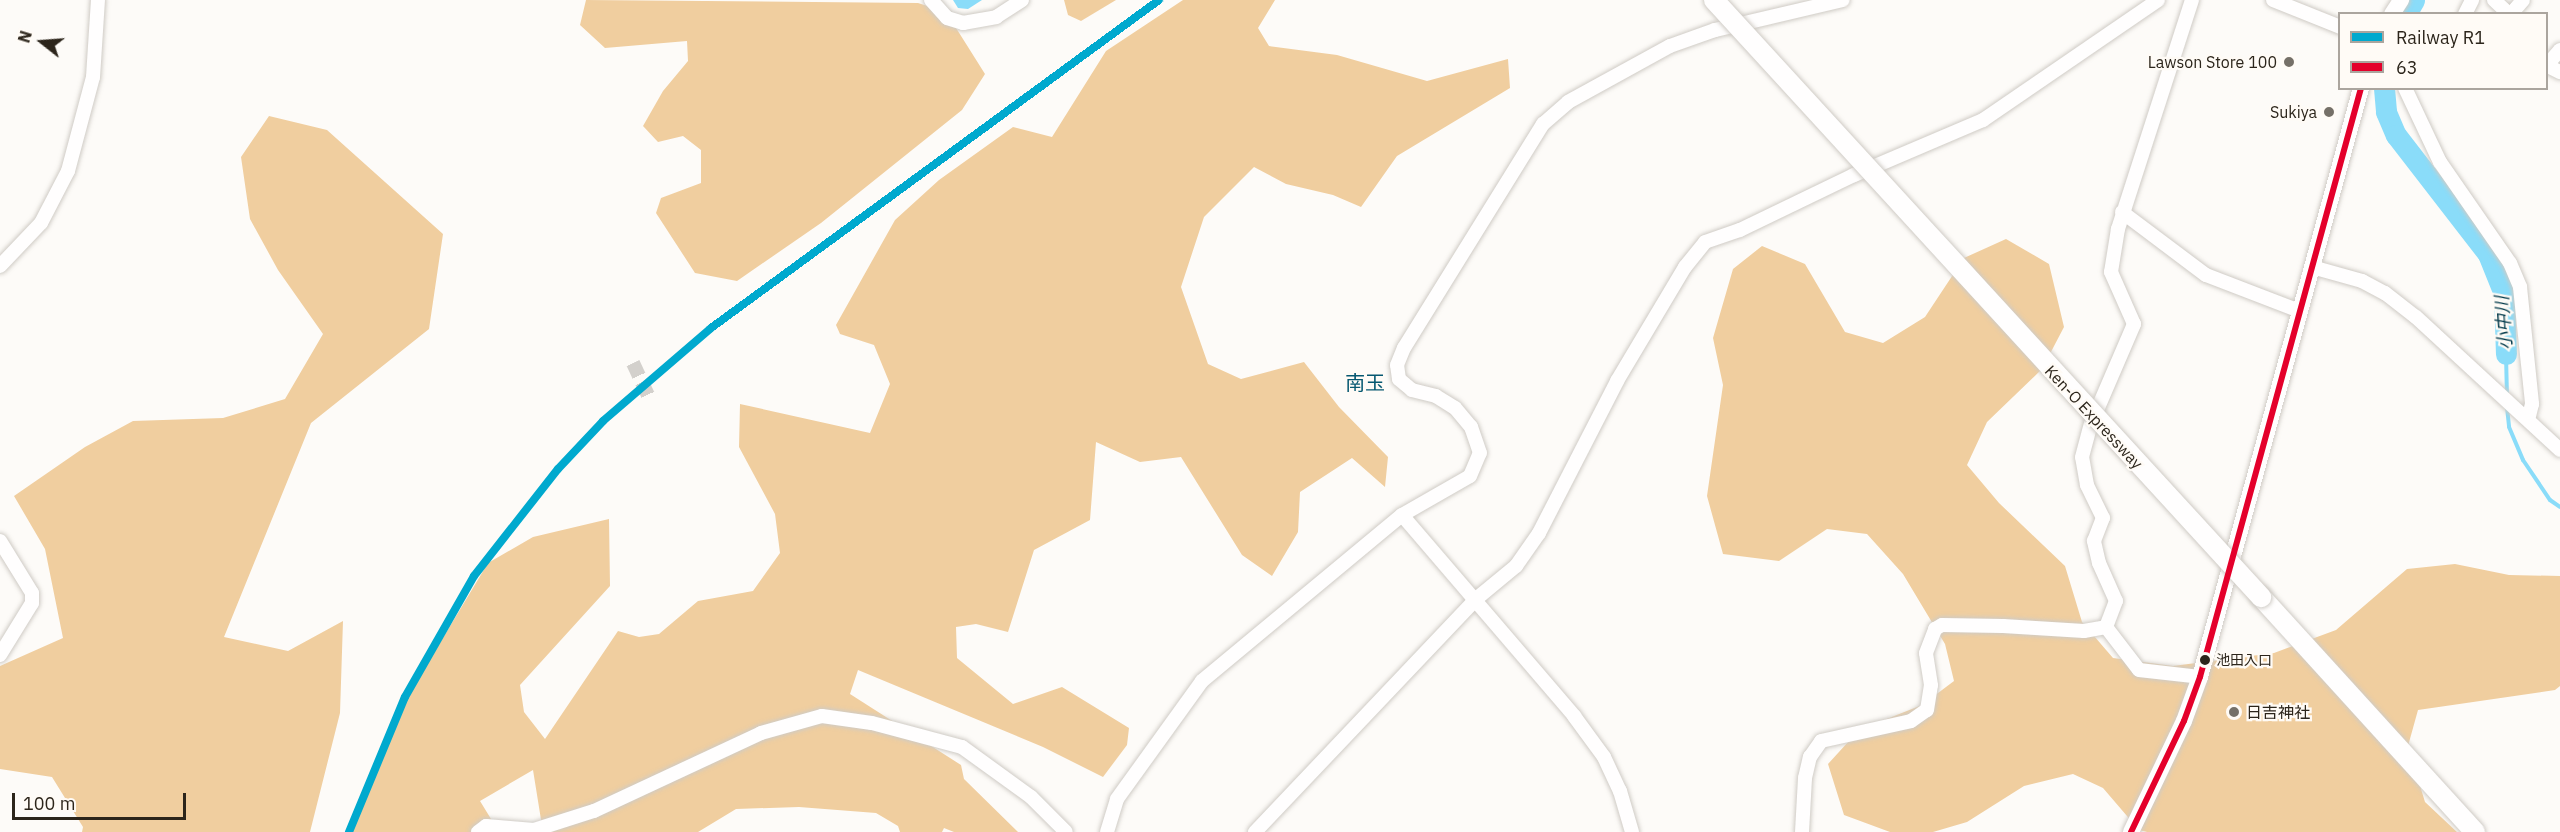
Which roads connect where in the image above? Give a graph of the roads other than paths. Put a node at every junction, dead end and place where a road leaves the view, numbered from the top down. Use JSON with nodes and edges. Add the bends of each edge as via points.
{"nodes":[{"id":1,"x":98,"y":0,"type":"edge"},
{"id":2,"x":931,"y":0,"type":"edge"},
{"id":3,"x":1022,"y":0,"type":"edge"},
{"id":4,"x":1714,"y":0,"type":"edge"},
{"id":5,"x":1843,"y":0,"type":"edge"},
{"id":6,"x":2158,"y":0,"type":"edge"},
{"id":7,"x":2192,"y":0,"type":"edge"},
{"id":8,"x":2273,"y":0,"type":"edge"},
{"id":9,"x":2494,"y":0,"type":"edge"},
{"id":10,"x":2523,"y":0,"type":"edge"},
{"id":11,"x":2508,"y":12,"type":"edge"},
{"id":12,"x":2512,"y":12,"type":"edge"},
{"id":13,"x":2338,"y":26,"type":"edge"},
{"id":14,"x":2560,"y":50,"type":"edge"},
{"id":15,"x":2548,"y":64,"type":"edge"},
{"id":16,"x":2360,"y":90,"type":"edge"},
{"id":17,"x":2405,"y":90,"type":"edge"},
{"id":18,"x":2122,"y":212,"type":"junction"},
{"id":19,"x":0,"y":266,"type":"edge"},
{"id":20,"x":2312,"y":267,"type":"junction"},
{"id":21,"x":2300,"y":311,"type":"junction"},
{"id":22,"x":2528,"y":420,"type":"junction"},
{"id":23,"x":2560,"y":450,"type":"edge"},
{"id":24,"x":1402,"y":515,"type":"junction"},
{"id":25,"x":0,"y":541,"type":"edge"},
{"id":26,"x":1476,"y":599,"type":"junction"},
{"id":27,"x":2106,"y":627,"type":"junction"},
{"id":28,"x":0,"y":655,"type":"edge"},
{"id":29,"x":2200,"y":677,"type":"junction"},
{"id":30,"x":478,"y":832,"type":"edge"},
{"id":31,"x":1066,"y":832,"type":"edge"},
{"id":32,"x":1107,"y":832,"type":"edge"},
{"id":33,"x":1255,"y":832,"type":"edge"},
{"id":34,"x":1632,"y":832,"type":"edge"},
{"id":35,"x":1802,"y":832,"type":"edge"},
{"id":36,"x":2131,"y":832,"type":"edge"},
{"id":37,"x":2475,"y":832,"type":"edge"}],
"edges":[{"from":1,"to":19,"type":"street","via":[[93,77],[69,171],[41,224]]},
{"from":2,"to":3,"type":"street","via":[[947,18],[963,23],[996,16]]},
{"from":4,"to":37,"type":"highway","name":"Ken-O Expressway","bridge":true},
{"from":5,"to":24,"type":"street","via":[[1715,30],[1670,46],[1568,102],[1543,124],[1397,365],[1399,379],[1412,390],[1436,396],[1455,408],[1471,427],[1480,453],[1470,476]]},
{"from":6,"to":26,"type":"street","via":[[1983,120],[1863,170],[1740,230],[1705,242],[1685,267],[1617,381],[1539,533],[1516,566]]},
{"from":7,"to":18,"type":"street"},
{"from":8,"to":13,"type":"street"},
{"from":9,"to":11,"type":"street"},
{"from":10,"to":12,"type":"street"},
{"from":14,"to":15,"type":"street"},
{"from":16,"to":20,"type":"main road"},
{"from":17,"to":22,"type":"street","via":[[2440,162],[2510,263],[2520,286],[2532,404]]},
{"from":18,"to":21,"type":"street","via":[[2206,275]]},
{"from":18,"to":27,"type":"street","via":[[2111,272],[2134,324],[2091,424],[2082,457],[2087,484],[2103,518],[2094,541],[2116,601]]},
{"from":20,"to":21,"type":"main road"},
{"from":20,"to":22,"type":"street","via":[[2362,281],[2385,293]]},
{"from":21,"to":29,"type":"main road"},
{"from":22,"to":23,"type":"street"},
{"from":24,"to":26,"type":"street"},
{"from":24,"to":32,"type":"street","via":[[1202,681],[1117,799]]},
{"from":25,"to":28,"type":"street","via":[[32,593],[32,603]]},
{"from":26,"to":33,"type":"street"},
{"from":26,"to":34,"type":"street","via":[[1604,757],[1620,791]]},
{"from":27,"to":29,"type":"street","via":[[2139,670]]},
{"from":27,"to":35,"type":"street","via":[[2084,631],[1942,625],[1935,629],[1926,653],[1931,686],[1927,710],[1911,721],[1821,741],[1810,757],[1805,778]]},
{"from":29,"to":36,"type":"main road","via":[[2184,721]]},
{"from":30,"to":31,"type":"street","via":[[486,826],[534,830],[594,811],[761,733],[822,716],[872,723],[962,747],[1031,797]]}]}
